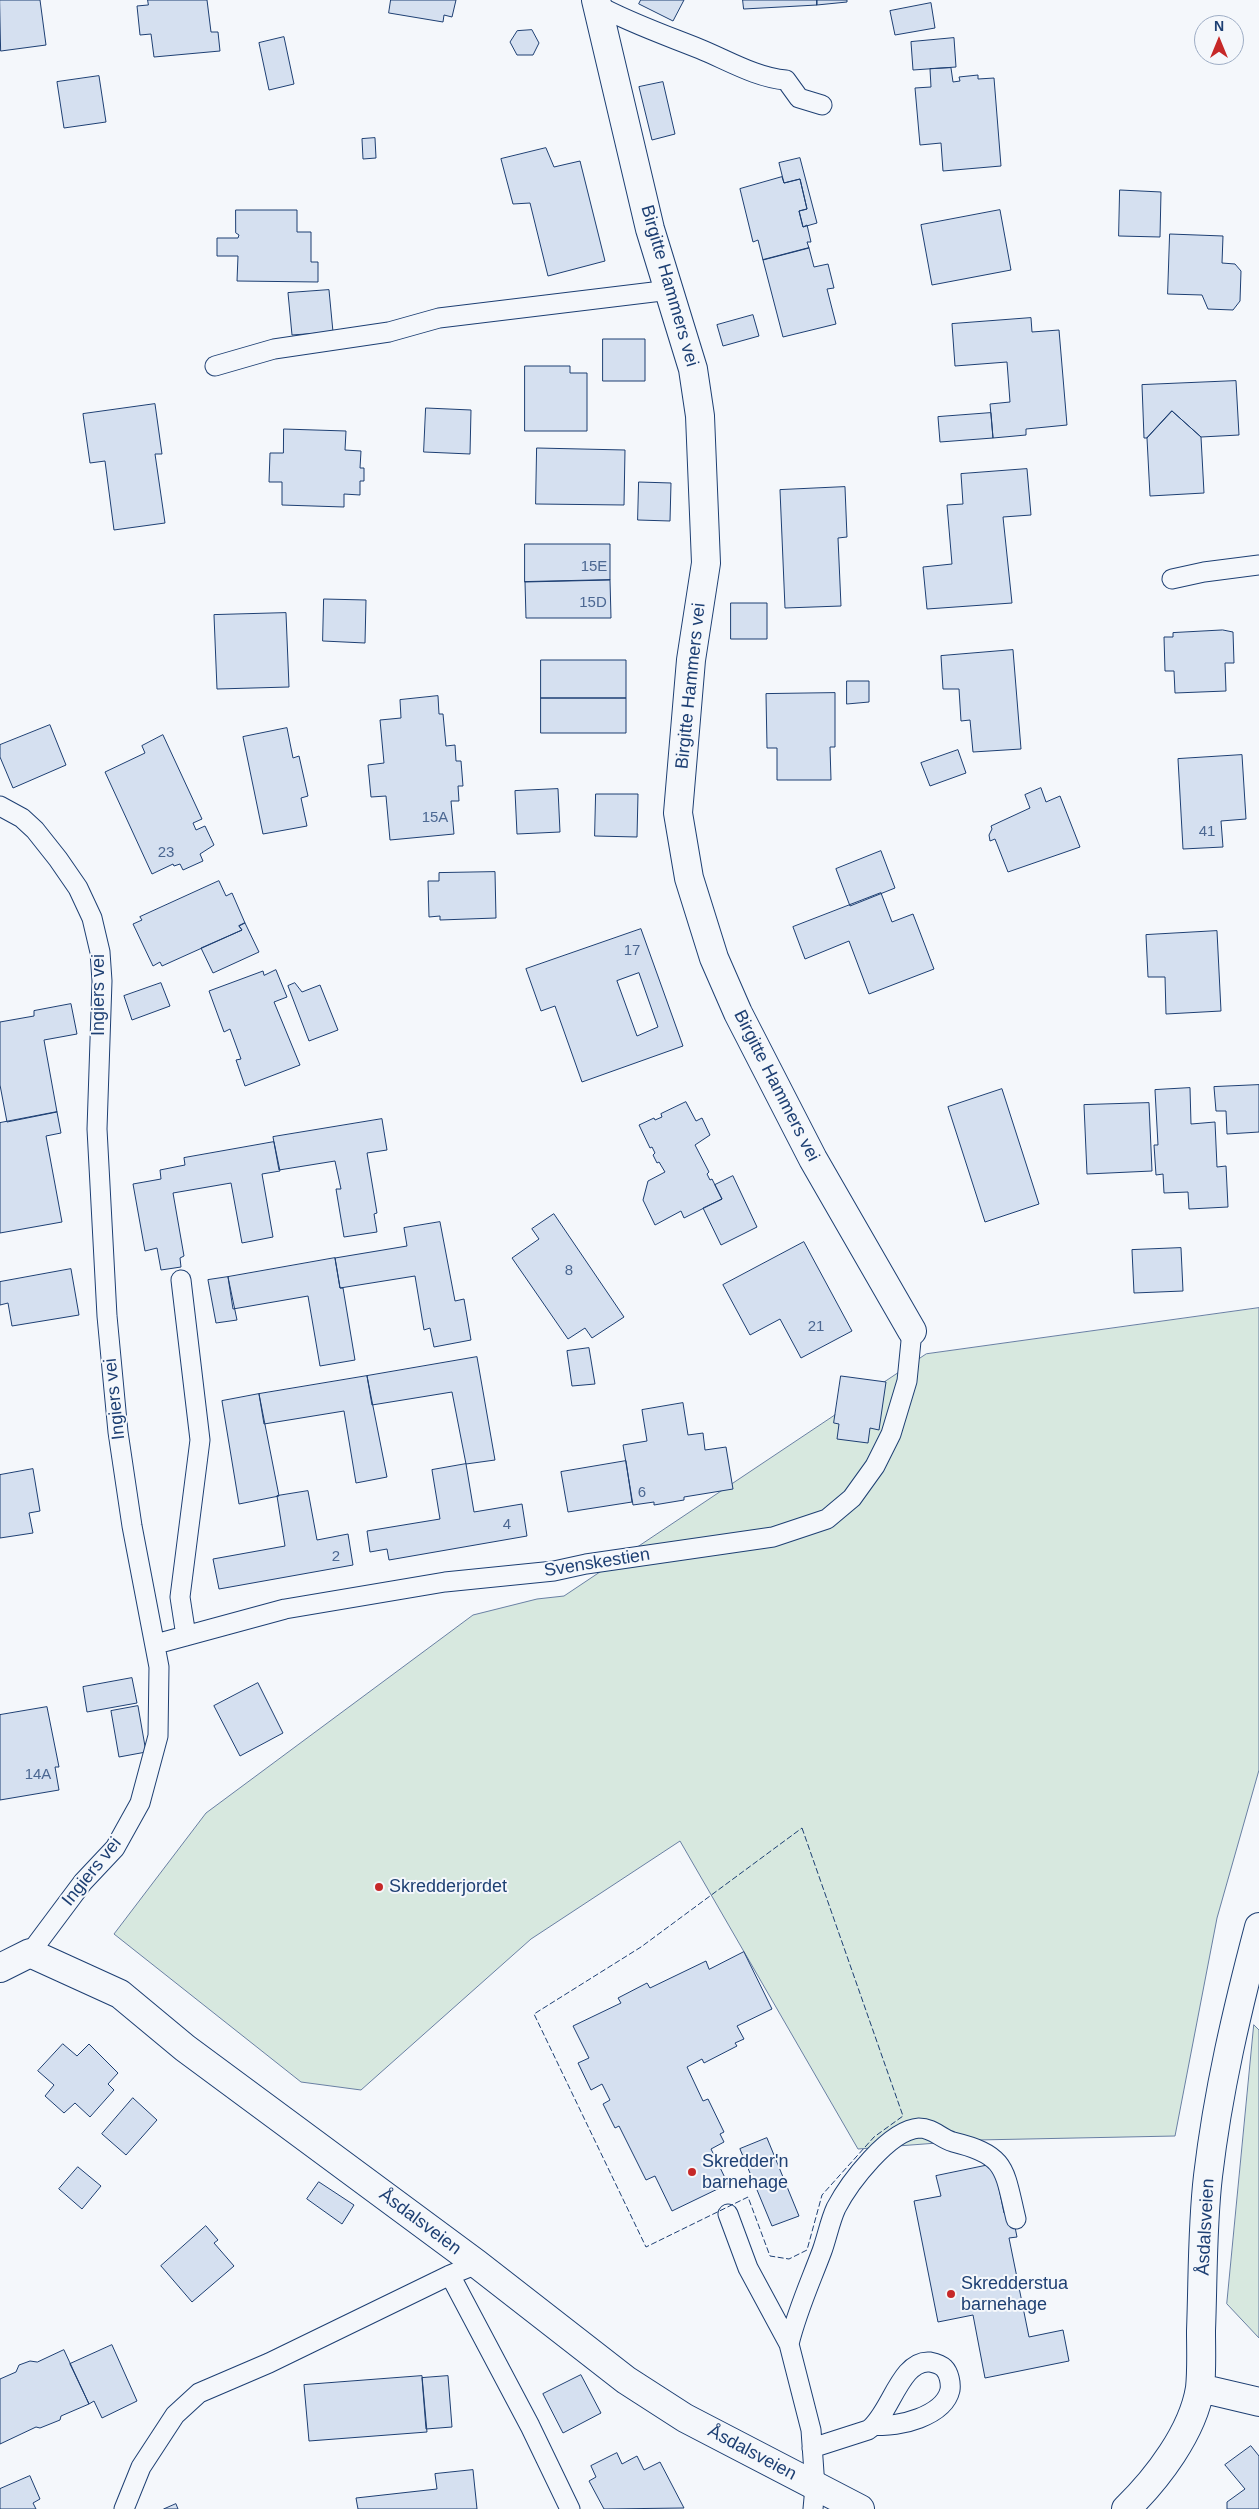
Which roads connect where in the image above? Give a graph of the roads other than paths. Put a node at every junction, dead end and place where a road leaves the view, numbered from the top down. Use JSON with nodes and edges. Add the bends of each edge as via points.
{"nodes":[{"id":1,"x":596,"y":3,"type":"edge"},
{"id":2,"x":822,"y":105,"type":"dead end"},
{"id":3,"x":670,"y":290,"type":"junction"},
{"id":4,"x":215,"y":366,"type":"dead end"},
{"id":5,"x":1259,"y":565,"type":"edge"},
{"id":6,"x":1172,"y":579,"type":"dead end"},
{"id":7,"x":0,"y":806,"type":"edge"},
{"id":8,"x":181,"y":1280,"type":"dead end"},
{"id":9,"x":912,"y":1331,"type":"joint"},
{"id":10,"x":186,"y":1636,"type":"junction"},
{"id":11,"x":156,"y":1644,"type":"junction"},
{"id":12,"x":1259,"y":1927,"type":"edge"},
{"id":13,"x":30,"y":1953,"type":"junction"},
{"id":14,"x":0,"y":1968,"type":"edge"},
{"id":15,"x":728,"y":2214,"type":"dead end"},
{"id":16,"x":1016,"y":2219,"type":"dead end"},
{"id":17,"x":477,"y":2264,"type":"junction"},
{"id":18,"x":450,"y":2275,"type":"junction"},
{"id":19,"x":788,"y":2344,"type":"junction"},
{"id":20,"x":1200,"y":2388,"type":"junction"},
{"id":21,"x":1259,"y":2402,"type":"edge"},
{"id":22,"x":875,"y":2425,"type":"dead end"},
{"id":23,"x":812,"y":2448,"type":"junction"},
{"id":24,"x":814,"y":2498,"type":"edge"},
{"id":25,"x":124,"y":2509,"type":"edge"},
{"id":26,"x":570,"y":2509,"type":"edge"},
{"id":27,"x":860,"y":2509,"type":"edge"},
{"id":28,"x":1126,"y":2509,"type":"edge"}],
"edges":[{"from":1,"to":2,"type":"lane","via":[[636,24],[750,70],[786,80],[799,98]]},
{"from":1,"to":3,"type":"street","name":"Birgitte Hammers vei","via":[[650,229]]},
{"from":3,"to":4,"type":"lane","via":[[439,318],[389,332],[274,349]]},
{"from":3,"to":9,"type":"street","name":"Birgitte Hammers vei","via":[[695,378],[700,416],[706,563],[691,660],[678,813],[689,878],[714,958],[738,1013],[813,1159]]},
{"from":5,"to":6,"type":"lane"},
{"from":7,"to":11,"type":"lane","name":"Ingiers vei","via":[[22,818],[35,830],[63,866],[92,918],[100,952],[97,1129],[107,1325],[132,1526]]},
{"from":8,"to":10,"type":"lane","via":[[200,1440],[180,1597]]},
{"from":9,"to":10,"type":"lane","name":"Svenskestien","via":[[907,1381],[891,1434],[875,1466],[852,1498],[827,1519],[773,1537],[554,1571],[445,1582],[286,1609]]},
{"from":10,"to":11,"type":"lane","name":"Svenskestien"},
{"from":11,"to":13,"type":"lane","name":"Ingiers vei","via":[[158,1736],[140,1803],[115,1848],[83,1882]]},
{"from":12,"to":20,"type":"street","name":"Åsdalsveien","via":[[1215,2115],[1205,2199]]},
{"from":13,"to":14,"type":"street","name":"Ingiers vei"},
{"from":13,"to":17,"type":"street","name":"Åsdalsveien","via":[[120,1994],[185,2048]]},
{"from":15,"to":19,"type":"lane","name":"Åsdalsveien","via":[[748,2268]]},
{"from":16,"to":19,"type":"lane","via":[[1001,2165],[993,2156],[976,2147],[946,2140],[931,2129],[902,2132],[882,2148],[836,2209],[798,2308]]},
{"from":17,"to":18,"type":"lane"},
{"from":17,"to":24,"type":"street","name":"Åsdalsveien","via":[[626,2380]]},
{"from":18,"to":25,"type":"lane","via":[[269,2363],[199,2393],[175,2415],[141,2467]]},
{"from":18,"to":26,"type":"lane"},
{"from":19,"to":23,"type":"lane","name":"Åsdalsveien","via":[[811,2430]]},
{"from":20,"to":21,"type":"street"},
{"from":20,"to":28,"type":"street","name":"Åsdalsveien","via":[[1186,2427],[1168,2460]]},
{"from":22,"to":23,"type":"lane"},
{"from":23,"to":24,"type":"lane","name":"Åsdalsveien"},
{"from":24,"to":27,"type":"street","name":"Åsdalsveien"}]}
